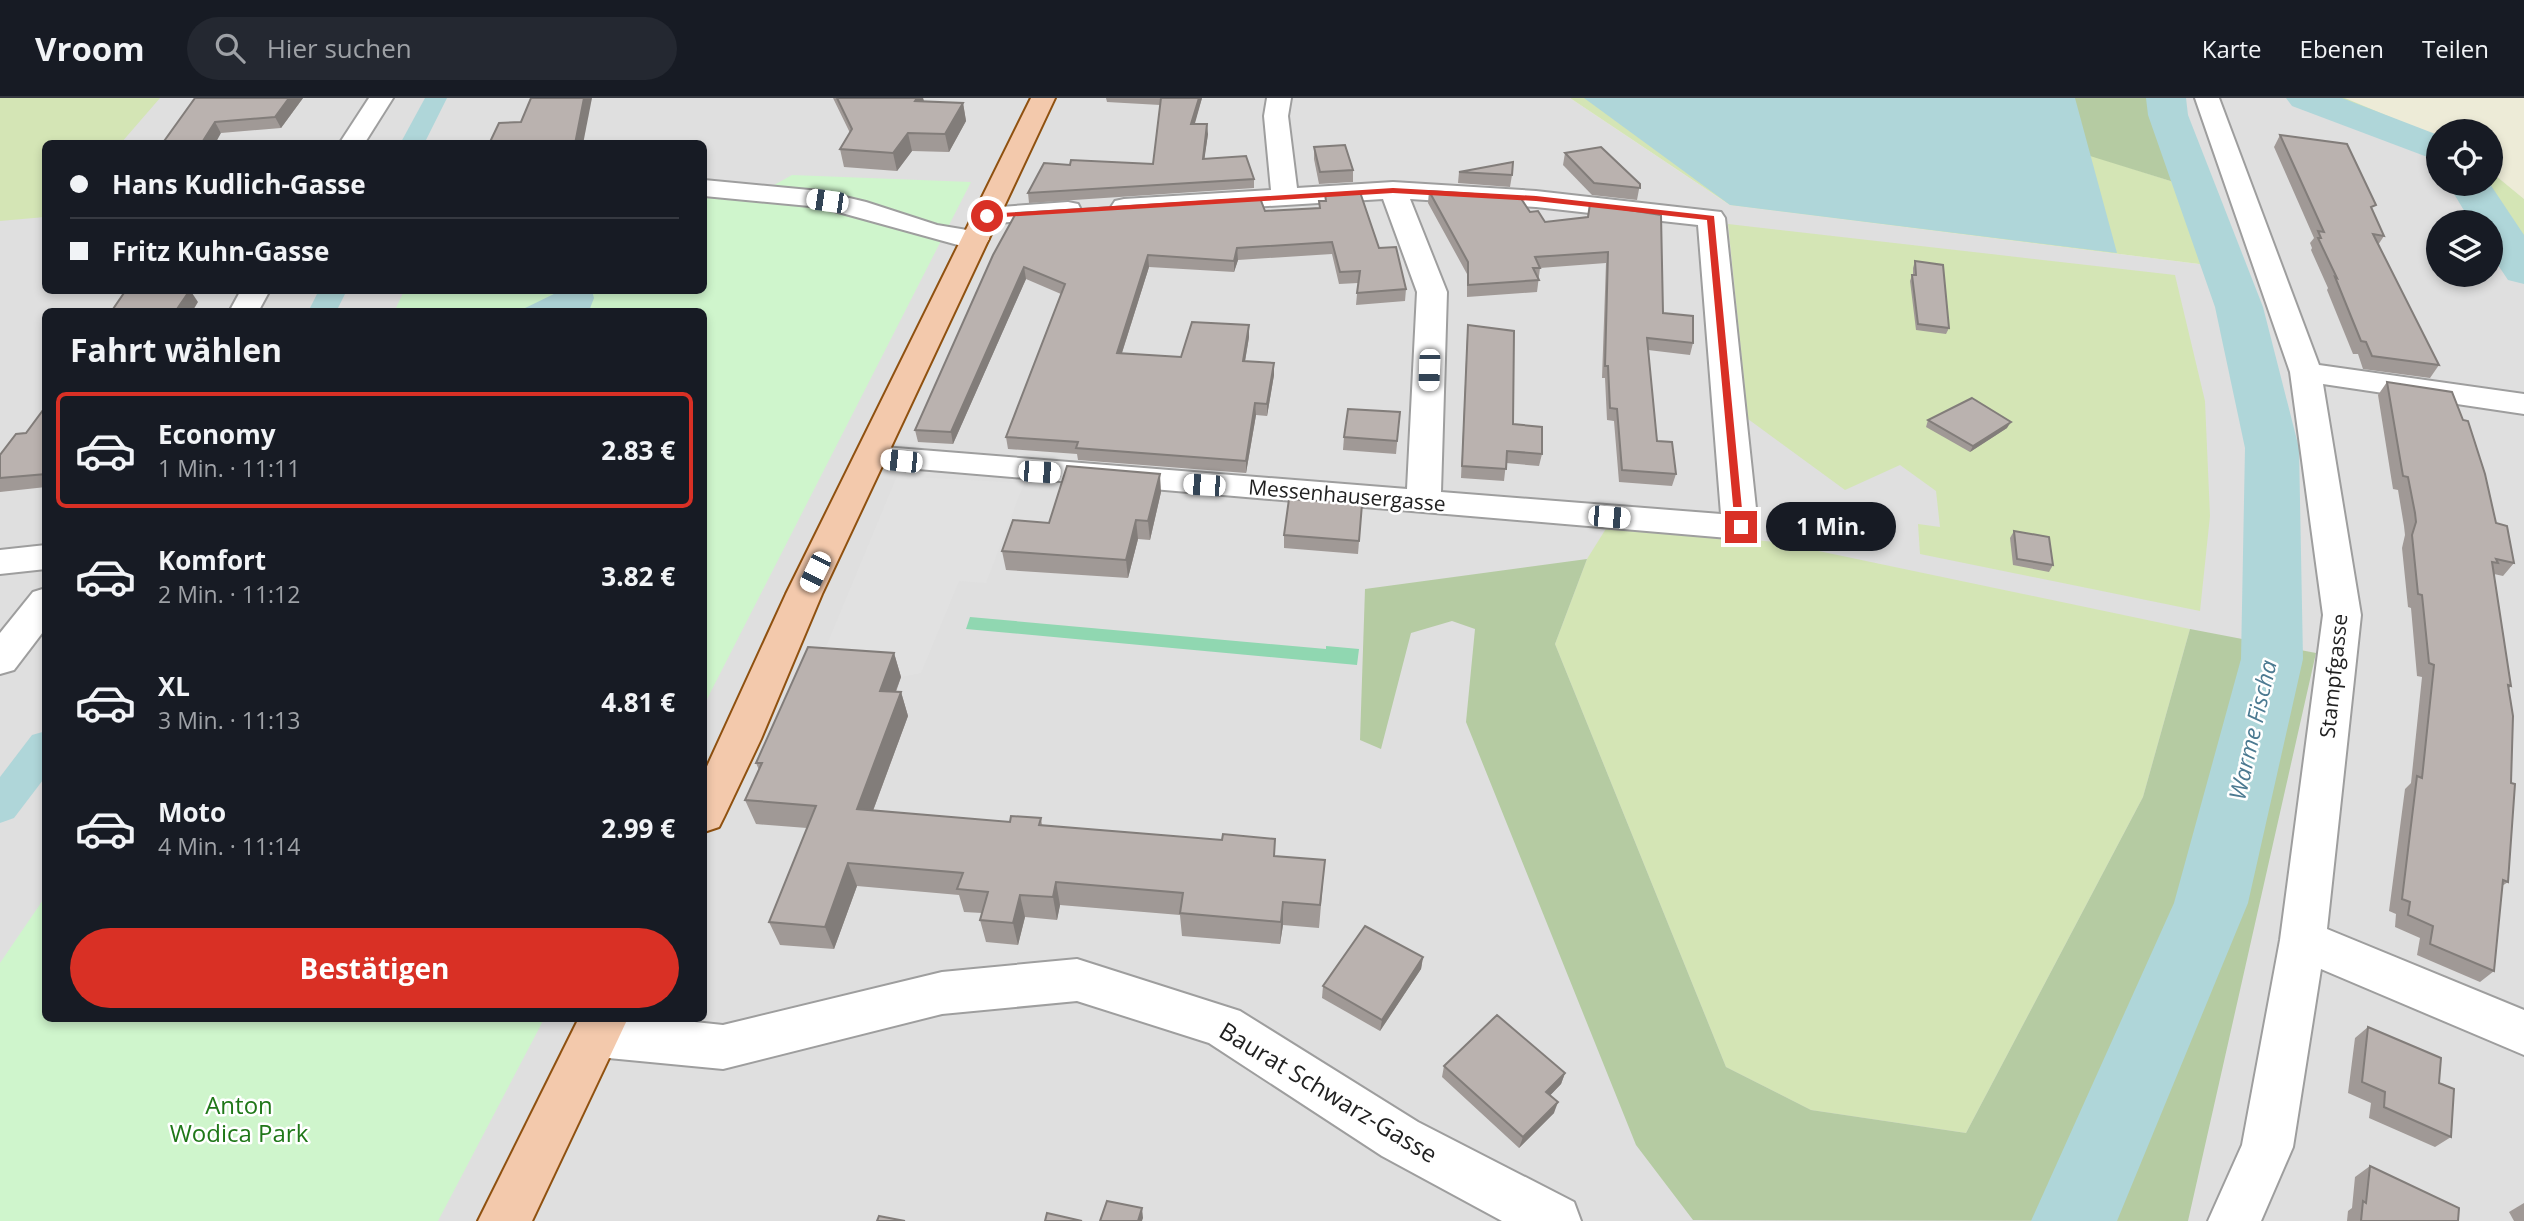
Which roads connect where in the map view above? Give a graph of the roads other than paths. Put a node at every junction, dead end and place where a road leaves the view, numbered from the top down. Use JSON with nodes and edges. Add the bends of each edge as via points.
{"nodes":[{"id":1,"x":381,"y":98,"type":"edge"},
{"id":2,"x":1043,"y":98,"type":"edge"},
{"id":3,"x":1279,"y":98,"type":"edge"},
{"id":4,"x":2207,"y":98,"type":"edge"},
{"id":5,"x":354,"y":140,"type":"edge"},
{"id":6,"x":707,"y":188,"type":"edge"},
{"id":7,"x":1393,"y":190,"type":"junction"},
{"id":8,"x":1285,"y":196,"type":"junction"},
{"id":9,"x":981,"y":228,"type":"junction"},
{"id":10,"x":2306,"y":373,"type":"junction"},
{"id":11,"x":2524,"y":404,"type":"edge"},
{"id":12,"x":871,"y":457,"type":"junction"},
{"id":13,"x":1424,"y":502,"type":"junction"},
{"id":14,"x":42,"y":557,"type":"edge"},
{"id":15,"x":0,"y":562,"type":"edge"},
{"id":16,"x":42,"y":606,"type":"edge"},
{"id":17,"x":0,"y":660,"type":"edge"},
{"id":18,"x":707,"y":809,"type":"edge"},
{"id":19,"x":2304,"y":940,"type":"junction"},
{"id":20,"x":601,"y":1027,"type":"edge"},
{"id":21,"x":2524,"y":1033,"type":"edge"},
{"id":22,"x":504,"y":1221,"type":"edge"},
{"id":23,"x":1555,"y":1221,"type":"edge"},
{"id":24,"x":2234,"y":1221,"type":"edge"}],
"edges":[{"from":1,"to":5,"type":"street"},
{"from":2,"to":9,"type":"main road"},
{"from":3,"to":8,"type":"street","via":[[1276,116]]},
{"from":4,"to":10,"type":"street","name":"Stampfgasse"},
{"from":6,"to":9,"type":"street","via":[[827,201],[946,237]]},
{"from":7,"to":8,"type":"street"},
{"from":7,"to":13,"type":"street","via":[[1433,292]]},
{"from":7,"to":13,"type":"street","name":"Messenhausergasse","via":[[1536,199],[1711,218],[1741,527]]},
{"from":8,"to":9,"type":"street"},
{"from":9,"to":12,"type":"main road"},
{"from":10,"to":11,"type":"street"},
{"from":10,"to":19,"type":"street","name":"Stampfgasse","via":[[2342,615]]},
{"from":12,"to":13,"type":"street","name":"Messenhausergasse"},
{"from":12,"to":18,"type":"main road"},
{"from":14,"to":15,"type":"street"},
{"from":16,"to":17,"type":"street"},
{"from":19,"to":21,"type":"street"},
{"from":19,"to":24,"type":"street","name":"Stampfgasse","via":[[2267,1147]]},
{"from":20,"to":22,"type":"main road"},
{"from":20,"to":23,"type":"street","name":"Baurat Schwarz-Gasse","via":[[723,1047],[942,993],[1077,980],[1223,1026],[1400,1139]]}]}
